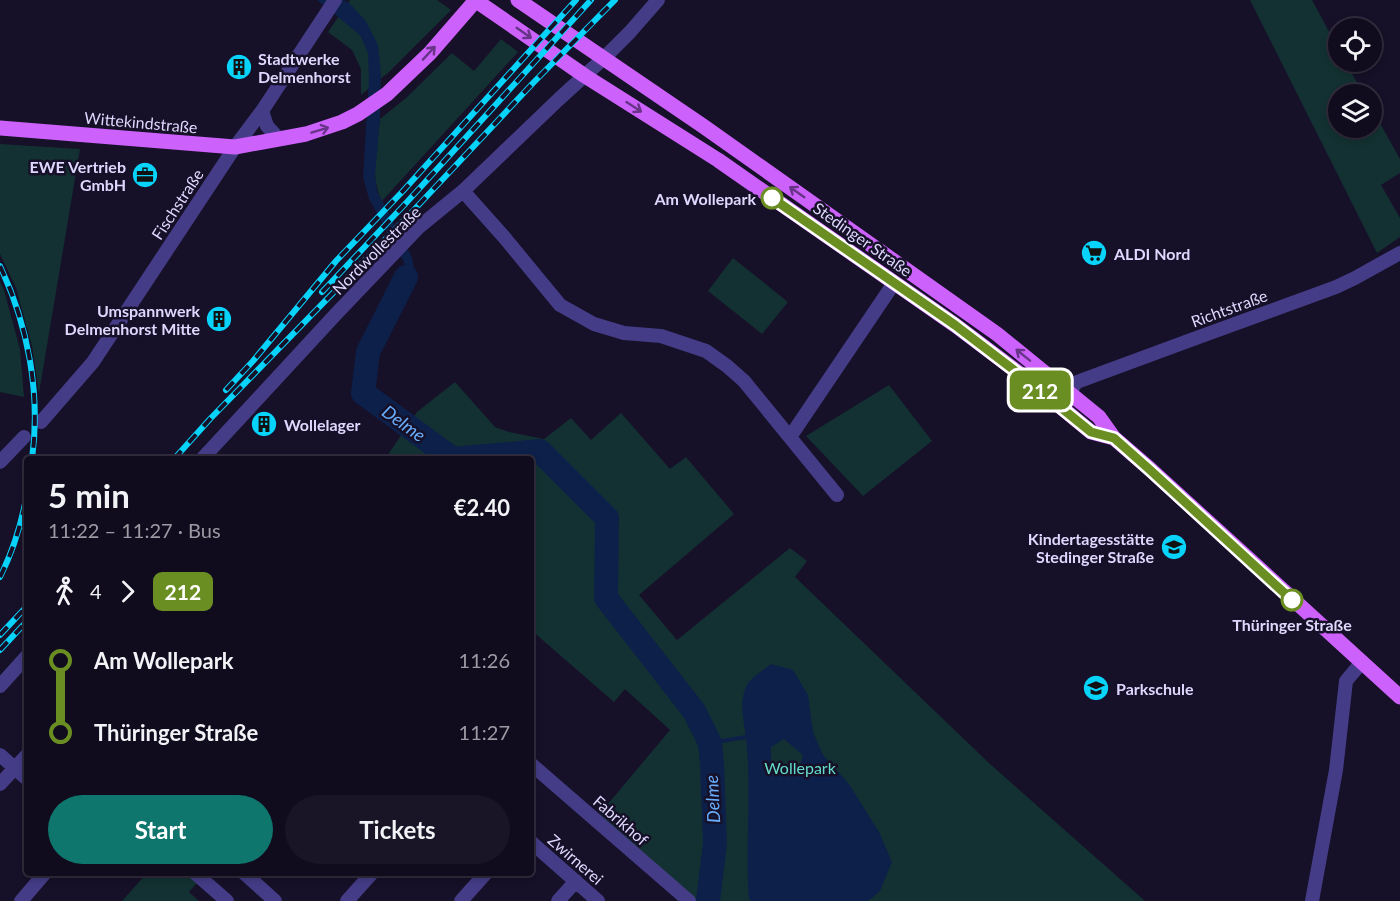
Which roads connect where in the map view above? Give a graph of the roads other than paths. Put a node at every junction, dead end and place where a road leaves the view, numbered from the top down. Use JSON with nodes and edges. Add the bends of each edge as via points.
{"nodes":[{"id":1,"x":475,"y":0,"type":"edge"},
{"id":2,"x":518,"y":0,"type":"edge"},
{"id":3,"x":532,"y":0,"type":"edge"},
{"id":4,"x":658,"y":0,"type":"edge"},
{"id":5,"x":331,"y":5,"type":"edge"},
{"id":6,"x":539,"y":14,"type":"junction"},
{"id":7,"x":604,"y":58,"type":"junction"},
{"id":8,"x":585,"y":76,"type":"junction"},
{"id":9,"x":262,"y":111,"type":"junction"},
{"id":10,"x":0,"y":128,"type":"edge"},
{"id":11,"x":279,"y":139,"type":"junction"},
{"id":12,"x":235,"y":147,"type":"junction"},
{"id":13,"x":463,"y":191,"type":"junction"},
{"id":14,"x":1400,"y":254,"type":"edge"},
{"id":15,"x":894,"y":283,"type":"junction"},
{"id":16,"x":1069,"y":392,"type":"junction"},
{"id":17,"x":1058,"y":405,"type":"junction"},
{"id":18,"x":42,"y":422,"type":"dead end"},
{"id":19,"x":24,"y":437,"type":"dead end"},
{"id":20,"x":790,"y":437,"type":"junction"},
{"id":21,"x":1114,"y":438,"type":"junction"},
{"id":22,"x":205,"y":456,"type":"edge"},
{"id":23,"x":0,"y":462,"type":"edge"},
{"id":24,"x":837,"y":495,"type":"dead end"},
{"id":25,"x":24,"y":659,"type":"edge"},
{"id":26,"x":1362,"y":662,"type":"junction"},
{"id":27,"x":0,"y":687,"type":"edge"},
{"id":28,"x":1400,"y":697,"type":"edge"},
{"id":29,"x":0,"y":755,"type":"edge"},
{"id":30,"x":24,"y":758,"type":"edge"},
{"id":31,"x":534,"y":767,"type":"edge"},
{"id":32,"x":15,"y":768,"type":"junction"},
{"id":33,"x":24,"y":776,"type":"edge"},
{"id":34,"x":0,"y":784,"type":"edge"},
{"id":35,"x":534,"y":845,"type":"edge"},
{"id":36,"x":42,"y":876,"type":"edge"},
{"id":37,"x":198,"y":876,"type":"edge"},
{"id":38,"x":250,"y":876,"type":"edge"},
{"id":39,"x":369,"y":876,"type":"edge"},
{"id":40,"x":483,"y":876,"type":"edge"},
{"id":41,"x":576,"y":881,"type":"junction"},
{"id":42,"x":21,"y":901,"type":"edge"},
{"id":43,"x":226,"y":901,"type":"edge"},
{"id":44,"x":275,"y":901,"type":"edge"},
{"id":45,"x":347,"y":901,"type":"edge"},
{"id":46,"x":461,"y":901,"type":"edge"},
{"id":47,"x":558,"y":901,"type":"edge"},
{"id":48,"x":598,"y":901,"type":"edge"},
{"id":49,"x":689,"y":901,"type":"edge"},
{"id":50,"x":1312,"y":901,"type":"edge"}],
"edges":[{"from":1,"to":8,"type":"main road","name":"Stedinger Straße","one_way":true},
{"from":11,"to":1,"type":"main road","name":"Wittekindstraße","one_way":true,"via":[[342,122],[387,94],[430,53]]},
{"from":2,"to":6,"type":"main road","name":"Stedinger Straße"},
{"from":3,"to":6,"type":"street"},
{"from":4,"to":7,"type":"street","name":"Nordwollestraße"},
{"from":5,"to":9,"type":"street","name":"Fischstraße"},
{"from":6,"to":7,"type":"main road","name":"Stedinger Straße"},
{"from":7,"to":8,"type":"street","name":"Nordwollestraße"},
{"from":16,"to":7,"type":"main road","name":"Stedinger Straße","one_way":true,"via":[[933,288]]},
{"from":8,"to":13,"type":"street","name":"Nordwollestraße"},
{"from":8,"to":15,"type":"main road","name":"Stedinger Straße","one_way":true,"via":[[718,160]]},
{"from":9,"to":11,"type":"street","via":[[267,126]]},
{"from":9,"to":12,"type":"street","name":"Fischstraße"},
{"from":10,"to":12,"type":"main road","name":"Wittekindstraße"},
{"from":11,"to":12,"type":"main road","name":"Wittekindstraße"},
{"from":12,"to":18,"type":"street","name":"Fischstraße","via":[[93,362]]},
{"from":13,"to":20,"type":"street","via":[[560,305],[594,324],[624,333],[662,336],[706,351],[744,381]]},
{"from":13,"to":22,"type":"street","name":"Nordwollestraße","via":[[419,227]]},
{"from":14,"to":16,"type":"street","name":"Richtstraße","via":[[1336,287],[1077,382]]},
{"from":15,"to":17,"type":"main road","name":"Stedinger Straße"},
{"from":15,"to":20,"type":"street"},
{"from":16,"to":17,"type":"main road"},
{"from":16,"to":21,"type":"main road","name":"Stedinger Straße","via":[[1099,417]]},
{"from":17,"to":21,"type":"main road","name":"Stedinger Straße","via":[[1091,432]]},
{"from":19,"to":23,"type":"street"},
{"from":20,"to":24,"type":"street"},
{"from":21,"to":26,"type":"main road","name":"Stedinger Straße"},
{"from":25,"to":27,"type":"street"},
{"from":26,"to":28,"type":"main road","name":"Stedinger Straße"},
{"from":26,"to":50,"type":"street","via":[[1346,681],[1336,770]]},
{"from":29,"to":32,"type":"street"},
{"from":30,"to":32,"type":"street"},
{"from":31,"to":49,"type":"street","name":"Fabrikhof"},
{"from":32,"to":33,"type":"street"},
{"from":32,"to":34,"type":"street"},
{"from":35,"to":41,"type":"street","name":"Zwirnerei"},
{"from":36,"to":42,"type":"street"},
{"from":37,"to":43,"type":"street"},
{"from":38,"to":44,"type":"street"},
{"from":39,"to":45,"type":"street"},
{"from":40,"to":46,"type":"street"},
{"from":41,"to":47,"type":"street"},
{"from":41,"to":48,"type":"street","name":"Zwirnerei"}]}
